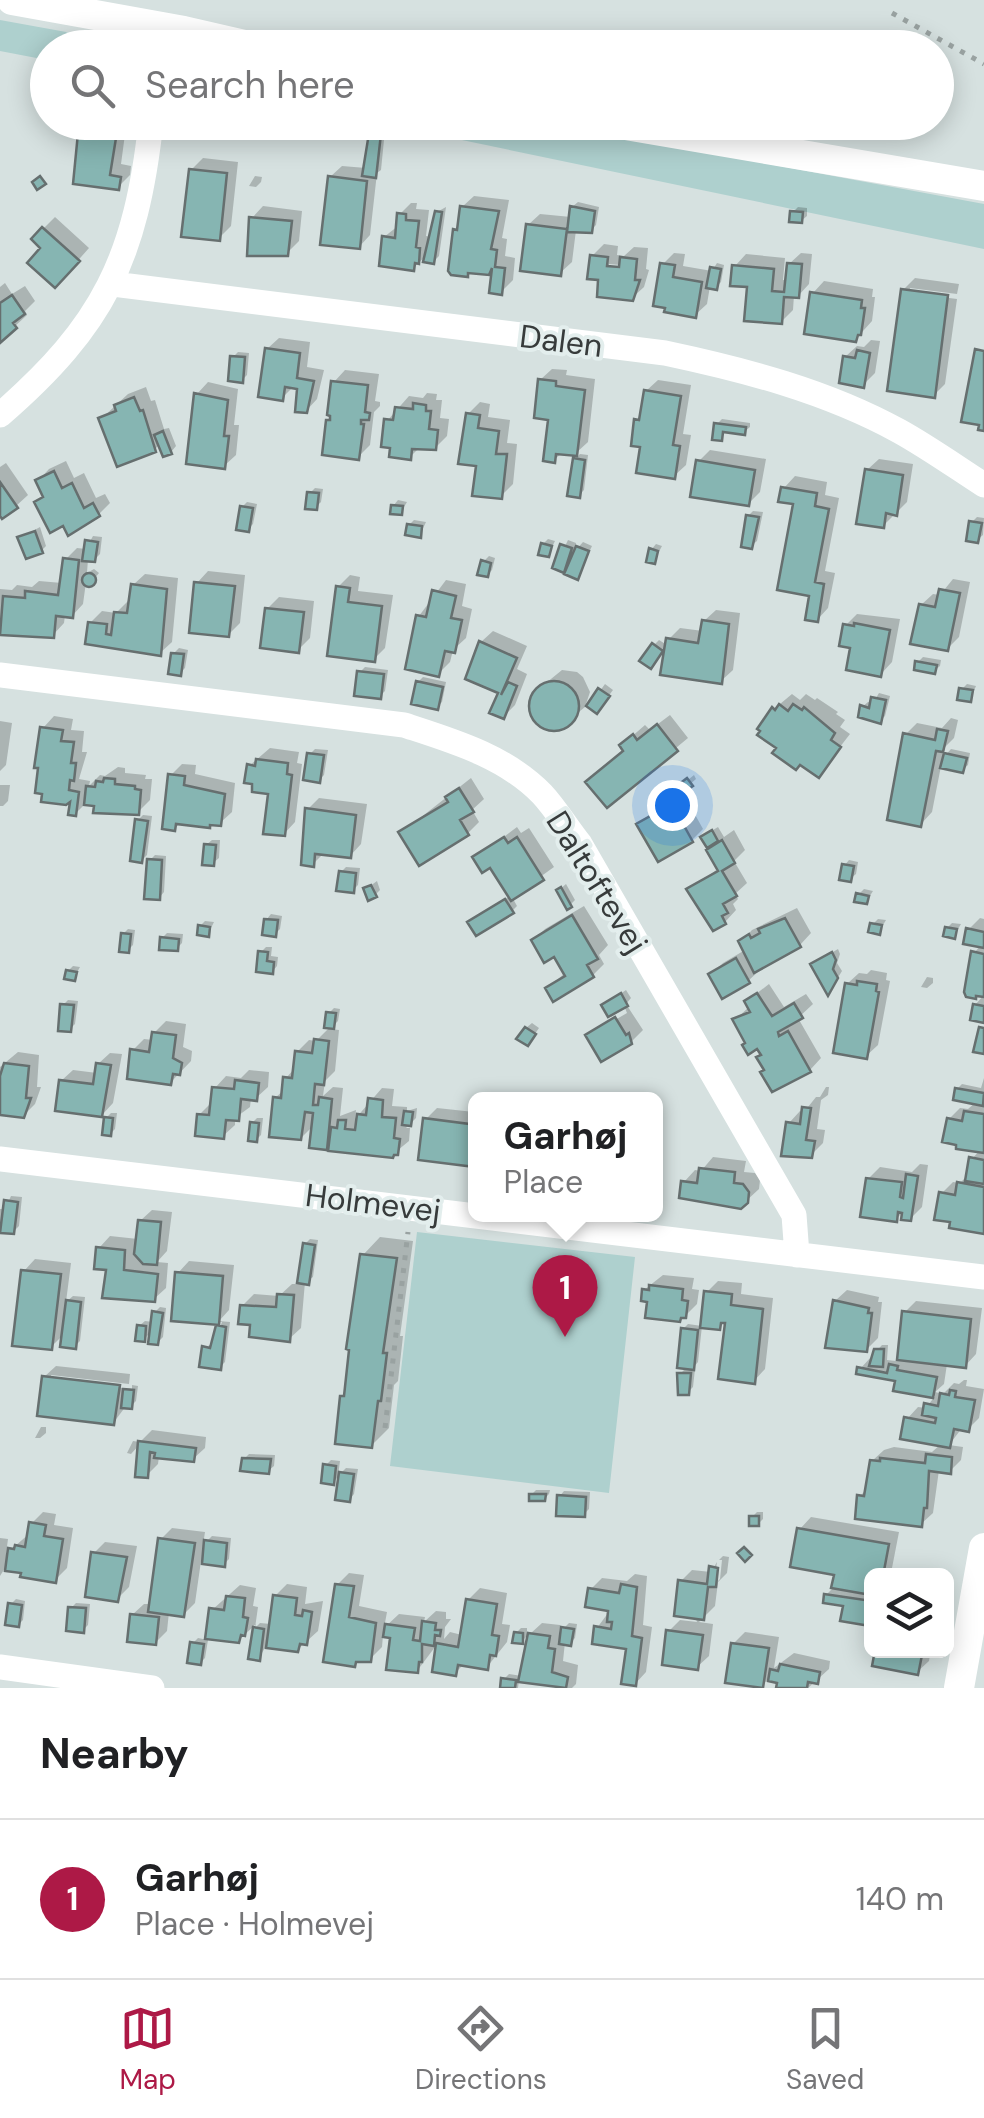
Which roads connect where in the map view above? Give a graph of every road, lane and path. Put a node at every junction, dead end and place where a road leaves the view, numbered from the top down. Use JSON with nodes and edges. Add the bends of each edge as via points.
{"nodes":[{"id":1,"x":12,"y":0,"type":"edge"},
{"id":2,"x":892,"y":13,"type":"dead end"},
{"id":3,"x":184,"y":30,"type":"edge"},
{"id":4,"x":923,"y":30,"type":"edge"},
{"id":5,"x":954,"y":47,"type":"edge"},
{"id":6,"x":984,"y":64,"type":"edge"},
{"id":7,"x":149,"y":140,"type":"edge"},
{"id":8,"x":714,"y":140,"type":"edge"},
{"id":9,"x":984,"y":186,"type":"edge"},
{"id":10,"x":112,"y":284,"type":"junction"},
{"id":11,"x":0,"y":415,"type":"edge"},
{"id":12,"x":984,"y":485,"type":"edge"},
{"id":13,"x":0,"y":674,"type":"edge"},
{"id":14,"x":0,"y":1159,"type":"edge"},
{"id":15,"x":411,"y":1208,"type":"junction"},
{"id":16,"x":468,"y":1215,"type":"edge"},
{"id":17,"x":528,"y":1222,"type":"edge"},
{"id":18,"x":797,"y":1254,"type":"junction"},
{"id":19,"x":984,"y":1277,"type":"edge"},
{"id":20,"x":385,"y":1428,"type":"dead end"},
{"id":21,"x":982,"y":1567,"type":"edge"},
{"id":22,"x":0,"y":1667,"type":"edge"},
{"id":23,"x":152,"y":1688,"type":"edge"},
{"id":24,"x":959,"y":1688,"type":"edge"}],
"edges":[{"from":1,"to":3,"type":"street"},
{"from":2,"to":4,"type":"path"},
{"from":5,"to":6,"type":"path"},
{"from":7,"to":10,"type":"street","via":[[132,233]]},
{"from":8,"to":9,"type":"street"},
{"from":10,"to":11,"type":"street","via":[[65,355]]},
{"from":10,"to":12,"type":"street","name":"Dalen","via":[[736,368],[898,431]]},
{"from":13,"to":18,"type":"street","name":"Daltoftevej","via":[[404,725],[506,766],[542,794],[580,844],[794,1215]]},
{"from":14,"to":15,"type":"street","name":"Holmevej"},
{"from":15,"to":16,"type":"street","name":"Holmevej"},
{"from":15,"to":20,"type":"path"},
{"from":17,"to":18,"type":"street","name":"Holmevej"},
{"from":18,"to":19,"type":"street","name":"Holmevej"},
{"from":21,"to":24,"type":"street"},
{"from":22,"to":23,"type":"street"}]}
